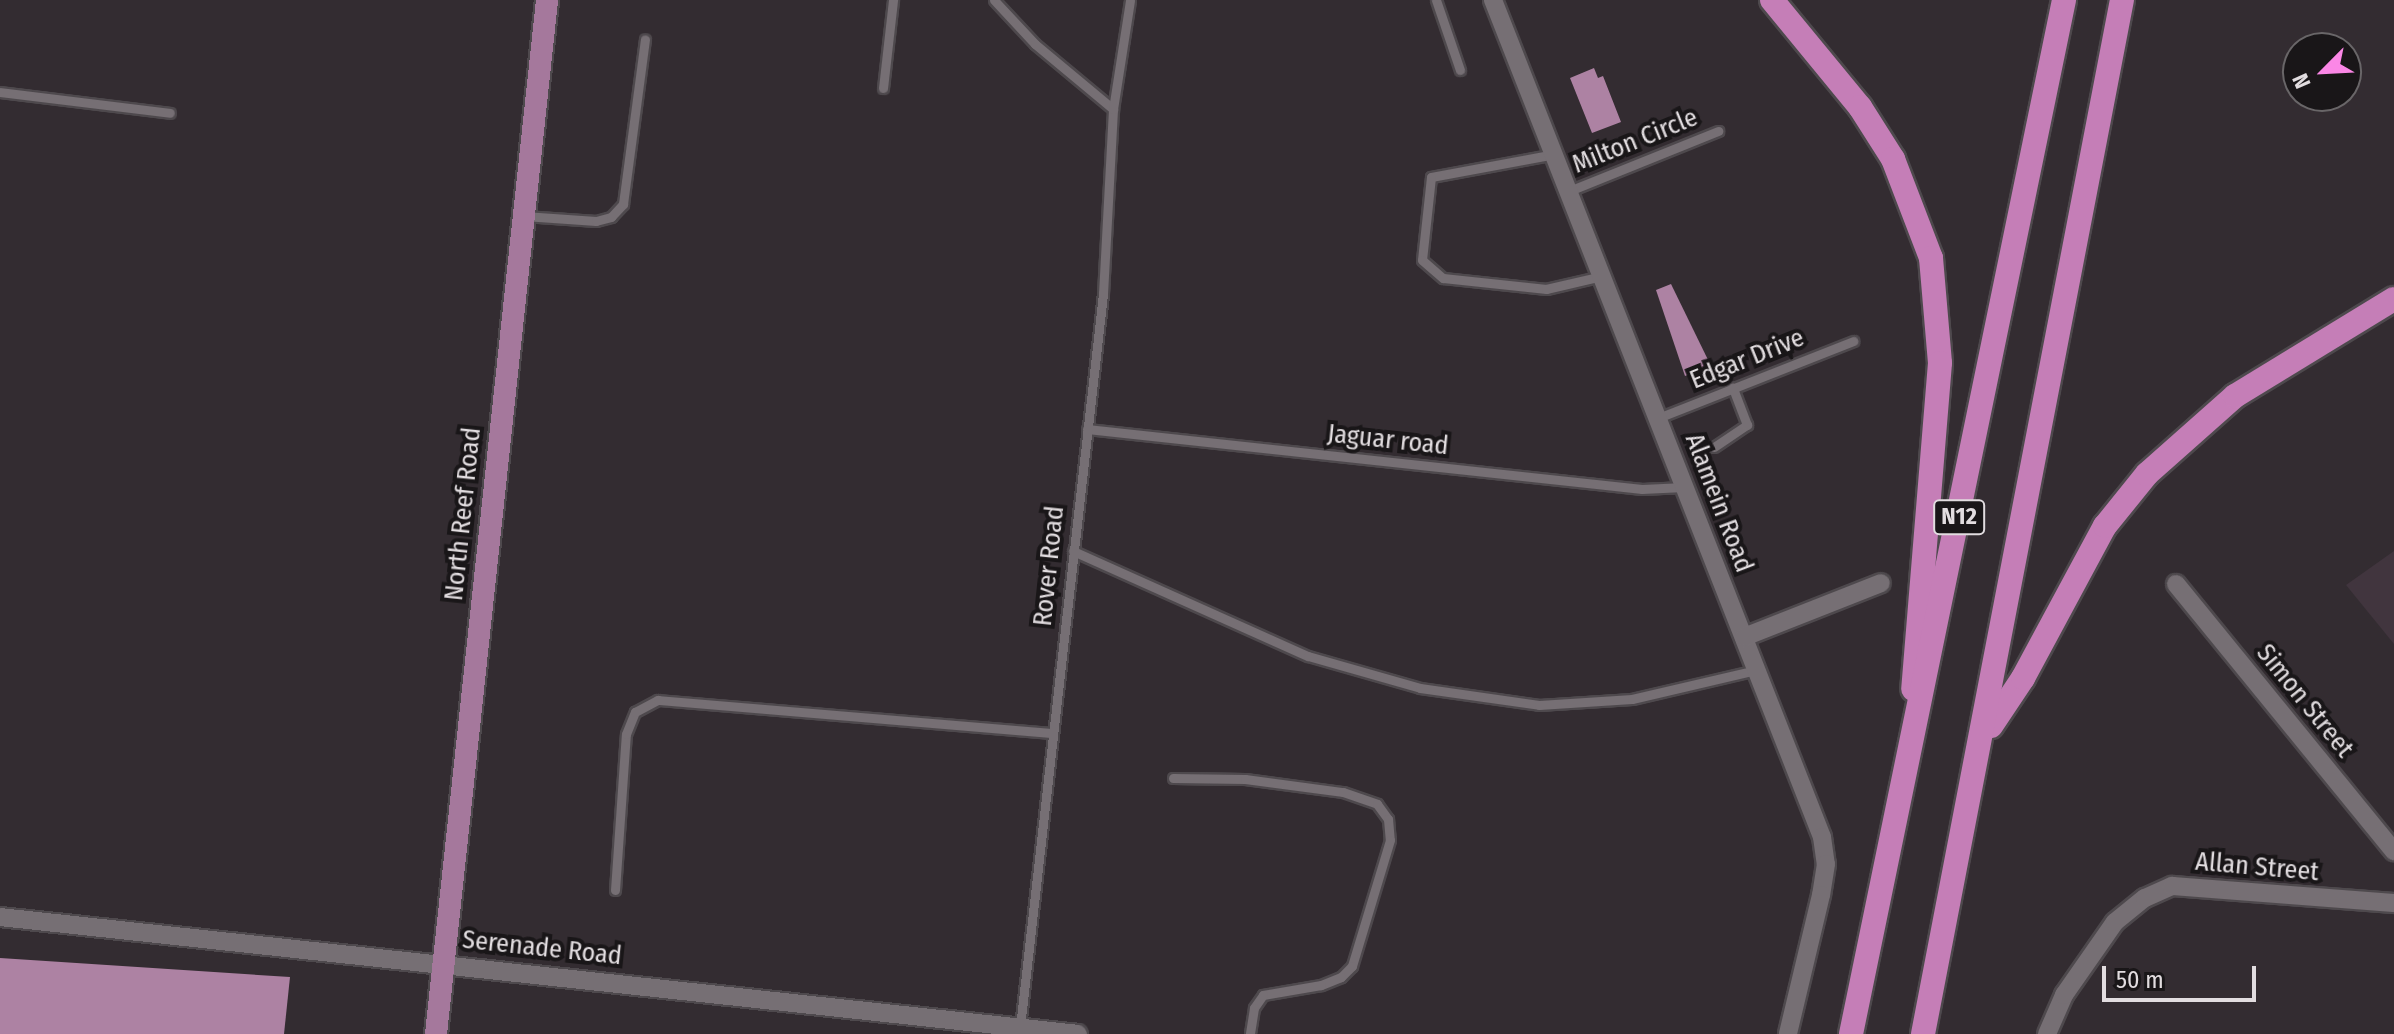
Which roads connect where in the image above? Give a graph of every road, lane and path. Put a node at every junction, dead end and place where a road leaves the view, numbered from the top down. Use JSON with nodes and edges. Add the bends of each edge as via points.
{"nodes":[{"id":1,"x":547,"y":0,"type":"edge"},
{"id":2,"x":893,"y":0,"type":"edge"},
{"id":3,"x":994,"y":0,"type":"edge"},
{"id":4,"x":1130,"y":0,"type":"edge"},
{"id":5,"x":1436,"y":0,"type":"edge"},
{"id":6,"x":1493,"y":0,"type":"edge"},
{"id":7,"x":1772,"y":0,"type":"edge"},
{"id":8,"x":2064,"y":0,"type":"edge"},
{"id":9,"x":2122,"y":0,"type":"edge"},
{"id":10,"x":645,"y":39,"type":"dead end"},
{"id":11,"x":1460,"y":70,"type":"dead end"},
{"id":12,"x":883,"y":88,"type":"dead end"},
{"id":13,"x":0,"y":92,"type":"edge"},
{"id":14,"x":1113,"y":109,"type":"junction"},
{"id":15,"x":170,"y":113,"type":"dead end"},
{"id":16,"x":1718,"y":131,"type":"dead end"},
{"id":17,"x":1555,"y":154,"type":"junction"},
{"id":18,"x":1569,"y":191,"type":"junction"},
{"id":19,"x":524,"y":216,"type":"junction"},
{"id":20,"x":1602,"y":276,"type":"junction"},
{"id":21,"x":2394,"y":299,"type":"edge"},
{"id":22,"x":1853,"y":341,"type":"dead end"},
{"id":23,"x":1733,"y":388,"type":"junction"},
{"id":24,"x":1658,"y":418,"type":"junction"},
{"id":25,"x":1087,"y":429,"type":"junction"},
{"id":26,"x":1714,"y":447,"type":"dead end"},
{"id":27,"x":1684,"y":486,"type":"junction"},
{"id":28,"x":1073,"y":551,"type":"junction"},
{"id":29,"x":1881,"y":583,"type":"dead end"},
{"id":30,"x":2176,"y":584,"type":"dead end"},
{"id":31,"x":1744,"y":637,"type":"junction"},
{"id":32,"x":1757,"y":670,"type":"junction"},
{"id":33,"x":1917,"y":727,"type":"junction"},
{"id":34,"x":1053,"y":733,"type":"junction"},
{"id":35,"x":1985,"y":736,"type":"junction"},
{"id":36,"x":1173,"y":778,"type":"dead end"},
{"id":37,"x":2394,"y":851,"type":"edge"},
{"id":38,"x":615,"y":890,"type":"dead end"},
{"id":39,"x":2394,"y":903,"type":"edge"},
{"id":40,"x":0,"y":917,"type":"edge"},
{"id":41,"x":444,"y":963,"type":"junction"},
{"id":42,"x":1020,"y":1027,"type":"junction"},
{"id":43,"x":436,"y":1034,"type":"edge"},
{"id":44,"x":1078,"y":1034,"type":"edge"},
{"id":45,"x":1250,"y":1034,"type":"edge"},
{"id":46,"x":1788,"y":1034,"type":"edge"},
{"id":47,"x":1851,"y":1034,"type":"edge"},
{"id":48,"x":1923,"y":1034,"type":"edge"},
{"id":49,"x":2047,"y":1034,"type":"edge"}],
"edges":[{"from":1,"to":19,"type":"main road","name":"North Reef Road"},
{"from":2,"to":12,"type":"lane"},
{"from":3,"to":14,"type":"lane","via":[[1035,44]]},
{"from":4,"to":14,"type":"lane","name":"Rover Road"},
{"from":5,"to":11,"type":"lane"},
{"from":6,"to":17,"type":"street","name":"Alamein Road"},
{"from":7,"to":33,"type":"highway","via":[[1860,107],[1893,159],[1931,258],[1940,363],[1913,670]]},
{"from":8,"to":33,"type":"highway","number":"N12"},
{"from":9,"to":35,"type":"highway","number":"N12"},
{"from":10,"to":19,"type":"lane","via":[[623,204],[611,217],[596,221]]},
{"from":13,"to":15,"type":"lane"},
{"from":14,"to":25,"type":"lane","name":"Rover Road","via":[[1103,294]]},
{"from":16,"to":18,"type":"lane","name":"Milton Circle"},
{"from":17,"to":18,"type":"street","name":"Alamein Road"},
{"from":17,"to":20,"type":"lane","via":[[1431,177],[1422,260],[1443,278],[1546,289]]},
{"from":18,"to":20,"type":"street","name":"Alamein Road"},
{"from":19,"to":41,"type":"main road","name":"North Reef Road"},
{"from":20,"to":24,"type":"street","name":"Alamein Road"},
{"from":21,"to":35,"type":"highway","via":[[2235,396],[2147,474],[2105,526],[2023,678]]},
{"from":22,"to":23,"type":"lane","name":"Edgar Drive"},
{"from":23,"to":24,"type":"lane","name":"Edgar Drive"},
{"from":23,"to":26,"type":"lane","via":[[1747,425]]},
{"from":24,"to":27,"type":"street","name":"Alamein Road"},
{"from":25,"to":27,"type":"lane","name":"Jaguar road","via":[[1642,489]]},
{"from":25,"to":28,"type":"lane","name":"Rover Road"},
{"from":27,"to":31,"type":"street","name":"Alamein Road"},
{"from":28,"to":32,"type":"lane","via":[[1308,656],[1420,688],[1539,705],[1632,699]]},
{"from":28,"to":34,"type":"lane","name":"Rover Road"},
{"from":29,"to":31,"type":"street"},
{"from":30,"to":37,"type":"street","name":"Simon Street"},
{"from":31,"to":32,"type":"street","name":"Alamein Road"},
{"from":32,"to":46,"type":"street","name":"Alamein Road","via":[[1812,809],[1826,864]]},
{"from":33,"to":47,"type":"highway","number":"N12"},
{"from":34,"to":38,"type":"lane","via":[[658,700],[635,712],[626,734]]},
{"from":34,"to":42,"type":"lane","name":"Rover Road"},
{"from":35,"to":48,"type":"highway","number":"N12"},
{"from":36,"to":45,"type":"lane","via":[[1245,779],[1343,792],[1377,804],[1388,819],[1390,840],[1352,966],[1321,985],[1263,995],[1254,1008]]},
{"from":39,"to":49,"type":"street","name":"Allan Street","via":[[2172,886],[2145,898],[2115,922],[2064,995]]},
{"from":40,"to":41,"type":"street","name":"Serenade Road"},
{"from":41,"to":42,"type":"street","name":"Serenade Road"},
{"from":41,"to":43,"type":"main road","name":"North Reef Road"},
{"from":42,"to":44,"type":"street","name":"Serenade Road"}]}
